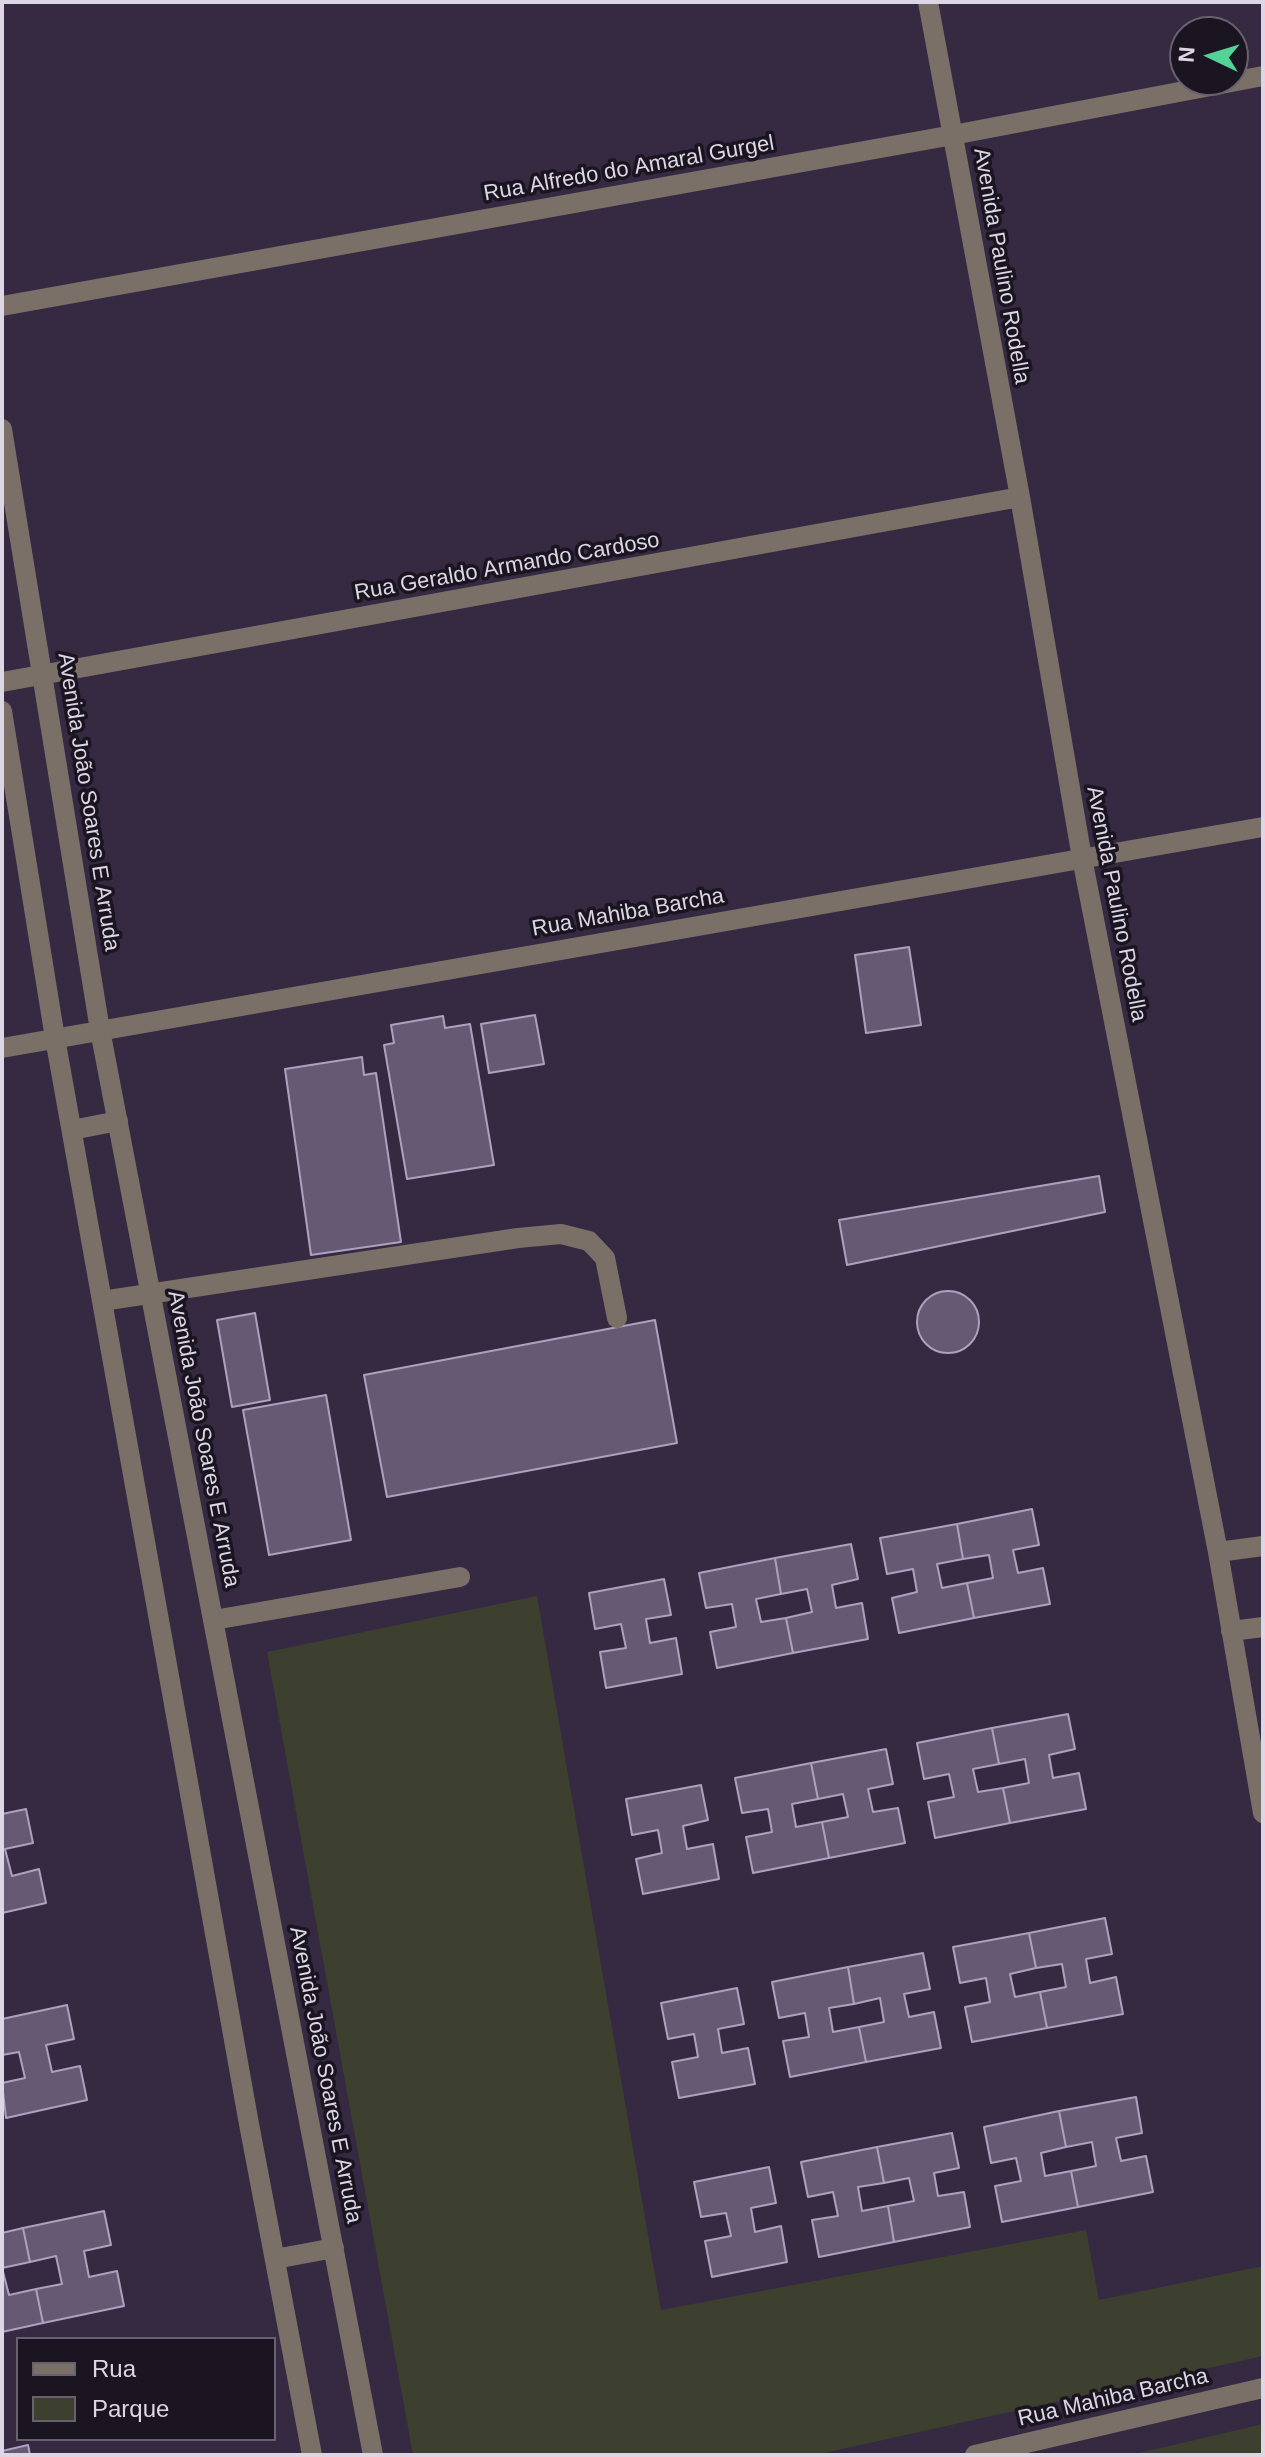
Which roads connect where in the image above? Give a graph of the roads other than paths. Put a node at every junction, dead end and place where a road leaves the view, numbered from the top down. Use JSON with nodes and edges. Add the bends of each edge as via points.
{"nodes":[{"id":1,"x":928,"y":2,"type":"edge"},
{"id":2,"x":1263,"y":76,"type":"edge"},
{"id":3,"x":953,"y":135,"type":"junction"},
{"id":4,"x":2,"y":306,"type":"edge"},
{"id":5,"x":2,"y":429,"type":"edge"},
{"id":6,"x":1020,"y":497,"type":"junction"},
{"id":7,"x":44,"y":676,"type":"junction"},
{"id":8,"x":2,"y":682,"type":"edge"},
{"id":9,"x":2,"y":711,"type":"edge"},
{"id":10,"x":1263,"y":827,"type":"edge"},
{"id":11,"x":1082,"y":858,"type":"junction"},
{"id":12,"x":100,"y":1030,"type":"junction"},
{"id":13,"x":55,"y":1038,"type":"junction"},
{"id":14,"x":2,"y":1048,"type":"edge"},
{"id":15,"x":118,"y":1121,"type":"junction"},
{"id":16,"x":72,"y":1130,"type":"junction"},
{"id":17,"x":151,"y":1292,"type":"junction"},
{"id":18,"x":102,"y":1301,"type":"junction"},
{"id":19,"x":617,"y":1318,"type":"dead end"},
{"id":20,"x":1263,"y":1546,"type":"edge"},
{"id":21,"x":1218,"y":1552,"type":"junction"},
{"id":22,"x":460,"y":1577,"type":"dead end"},
{"id":23,"x":214,"y":1620,"type":"junction"},
{"id":24,"x":1263,"y":1627,"type":"edge"},
{"id":25,"x":1231,"y":1631,"type":"junction"},
{"id":26,"x":1263,"y":1813,"type":"edge"},
{"id":27,"x":334,"y":2248,"type":"junction"},
{"id":28,"x":275,"y":2259,"type":"junction"},
{"id":29,"x":1263,"y":2388,"type":"edge"},
{"id":30,"x":312,"y":2455,"type":"edge"},
{"id":31,"x":373,"y":2455,"type":"edge"},
{"id":32,"x":975,"y":2455,"type":"edge"}],
"edges":[{"from":1,"to":3,"type":"street","name":"Avenida Paulino Rodella"},
{"from":2,"to":3,"type":"street","name":"Rua Alfredo do Amaral Gurgel"},
{"from":3,"to":4,"type":"street","name":"Rua Alfredo do Amaral Gurgel"},
{"from":3,"to":6,"type":"street","name":"Avenida Paulino Rodella"},
{"from":5,"to":7,"type":"street","name":"Avenida João Soares E Arruda"},
{"from":6,"to":7,"type":"street","name":"Rua Geraldo Armando Cardoso"},
{"from":6,"to":11,"type":"street","name":"Avenida Paulino Rodella"},
{"from":7,"to":8,"type":"street","name":"Rua Geraldo Armando Cardoso"},
{"from":7,"to":12,"type":"street","name":"Avenida João Soares E Arruda"},
{"from":9,"to":13,"type":"street"},
{"from":10,"to":11,"type":"street","name":"Rua Mahiba Barcha"},
{"from":11,"to":12,"type":"street","name":"Rua Mahiba Barcha"},
{"from":11,"to":21,"type":"street","name":"Avenida Paulino Rodella"},
{"from":12,"to":13,"type":"street","name":"Rua Mahiba Barcha"},
{"from":12,"to":15,"type":"street","name":"Avenida João Soares E Arruda"},
{"from":13,"to":14,"type":"street","name":"Rua Mahiba Barcha"},
{"from":13,"to":16,"type":"street"},
{"from":15,"to":16,"type":"street"},
{"from":15,"to":17,"type":"street","name":"Avenida João Soares E Arruda"},
{"from":16,"to":18,"type":"street"},
{"from":17,"to":18,"type":"street"},
{"from":17,"to":19,"type":"street","via":[[561,1234],[589,1241],[605,1258]]},
{"from":17,"to":23,"type":"street","name":"Avenida João Soares E Arruda"},
{"from":18,"to":28,"type":"street"},
{"from":20,"to":21,"type":"street"},
{"from":21,"to":25,"type":"street","name":"Avenida Paulino Rodella"},
{"from":22,"to":23,"type":"street"},
{"from":23,"to":27,"type":"street","name":"Avenida João Soares E Arruda"},
{"from":24,"to":25,"type":"street"},
{"from":25,"to":26,"type":"street","name":"Avenida Paulino Rodella"},
{"from":27,"to":28,"type":"street"},
{"from":27,"to":31,"type":"street","name":"Avenida João Soares E Arruda"},
{"from":28,"to":30,"type":"street"},
{"from":29,"to":32,"type":"street","name":"Rua Mahiba Barcha"}]}
